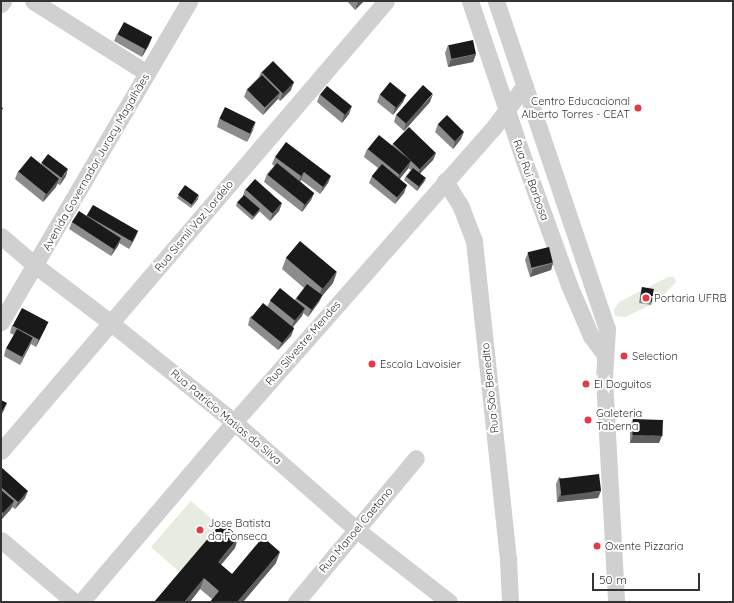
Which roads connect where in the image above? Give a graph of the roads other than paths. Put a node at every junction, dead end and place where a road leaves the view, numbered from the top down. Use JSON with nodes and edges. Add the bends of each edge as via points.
{"nodes":[{"id":1,"x":3,"y":1,"type":"edge"},
{"id":2,"x":33,"y":1,"type":"edge"},
{"id":3,"x":189,"y":1,"type":"edge"},
{"id":4,"x":386,"y":1,"type":"edge"},
{"id":5,"x":470,"y":1,"type":"edge"},
{"id":6,"x":496,"y":1,"type":"edge"},
{"id":7,"x":1,"y":4,"type":"edge"},
{"id":8,"x":147,"y":74,"type":"junction"},
{"id":9,"x":525,"y":85,"type":"junction"},
{"id":10,"x":507,"y":111,"type":"junction"},
{"id":11,"x":445,"y":181,"type":"junction"},
{"id":12,"x":1,"y":236,"type":"edge"},
{"id":13,"x":36,"y":266,"type":"junction"},
{"id":14,"x":1,"y":322,"type":"edge"},
{"id":15,"x":112,"y":323,"type":"junction"},
{"id":16,"x":604,"y":353,"type":"junction"},
{"id":17,"x":234,"y":422,"type":"junction"},
{"id":18,"x":1,"y":451,"type":"edge"},
{"id":19,"x":416,"y":458,"type":"dead end"},
{"id":20,"x":357,"y":530,"type":"junction"},
{"id":21,"x":1,"y":540,"type":"edge"},
{"id":22,"x":74,"y":602,"type":"edge"},
{"id":23,"x":81,"y":602,"type":"edge"},
{"id":24,"x":296,"y":602,"type":"edge"},
{"id":25,"x":450,"y":602,"type":"edge"},
{"id":26,"x":510,"y":602,"type":"edge"},
{"id":27,"x":616,"y":602,"type":"edge"}],
"edges":[{"from":1,"to":7,"type":"street"},
{"from":2,"to":8,"type":"street"},
{"from":3,"to":8,"type":"street","name":"Avenida Governador Juracy Magalhães"},
{"from":4,"to":15,"type":"street","name":"Rua Sismil Vaz Lordelo"},
{"from":5,"to":10,"type":"street","name":"Rua Rui Barbosa"},
{"from":6,"to":9,"type":"street"},
{"from":8,"to":13,"type":"street","name":"Avenida Governador Juracy Magalhães"},
{"from":9,"to":10,"type":"street","name":"Rua Silvestre Mendes"},
{"from":9,"to":16,"type":"street","via":[[607,329]]},
{"from":10,"to":11,"type":"street","name":"Rua Silvestre Mendes"},
{"from":10,"to":16,"type":"street","name":"Rua Rui Barbosa","via":[[572,292],[591,336]]},
{"from":11,"to":17,"type":"street","name":"Rua Silvestre Mendes"},
{"from":11,"to":26,"type":"street","name":"Rua São Benedito","via":[[460,207],[474,241],[508,558]]},
{"from":12,"to":13,"type":"street","name":"Rua Patrício Matias da Silva"},
{"from":13,"to":14,"type":"street","name":"Avenida Governador Juracy Magalhães"},
{"from":13,"to":15,"type":"street","name":"Rua Patrício Matias da Silva"},
{"from":15,"to":17,"type":"street","name":"Rua Patrício Matias da Silva"},
{"from":15,"to":18,"type":"street","name":"Rua Sismil Vaz Lordelo"},
{"from":16,"to":27,"type":"street"},
{"from":17,"to":20,"type":"street","name":"Rua Patrício Matias da Silva"},
{"from":17,"to":23,"type":"street","name":"Rua Silvestre Mendes"},
{"from":19,"to":20,"type":"street","name":"Rua Manoel Caetano"},
{"from":20,"to":24,"type":"street","name":"Rua Manoel Caetano"},
{"from":20,"to":25,"type":"street","name":"Rua Patrício Matias da Silva"},
{"from":21,"to":22,"type":"street"}]}
